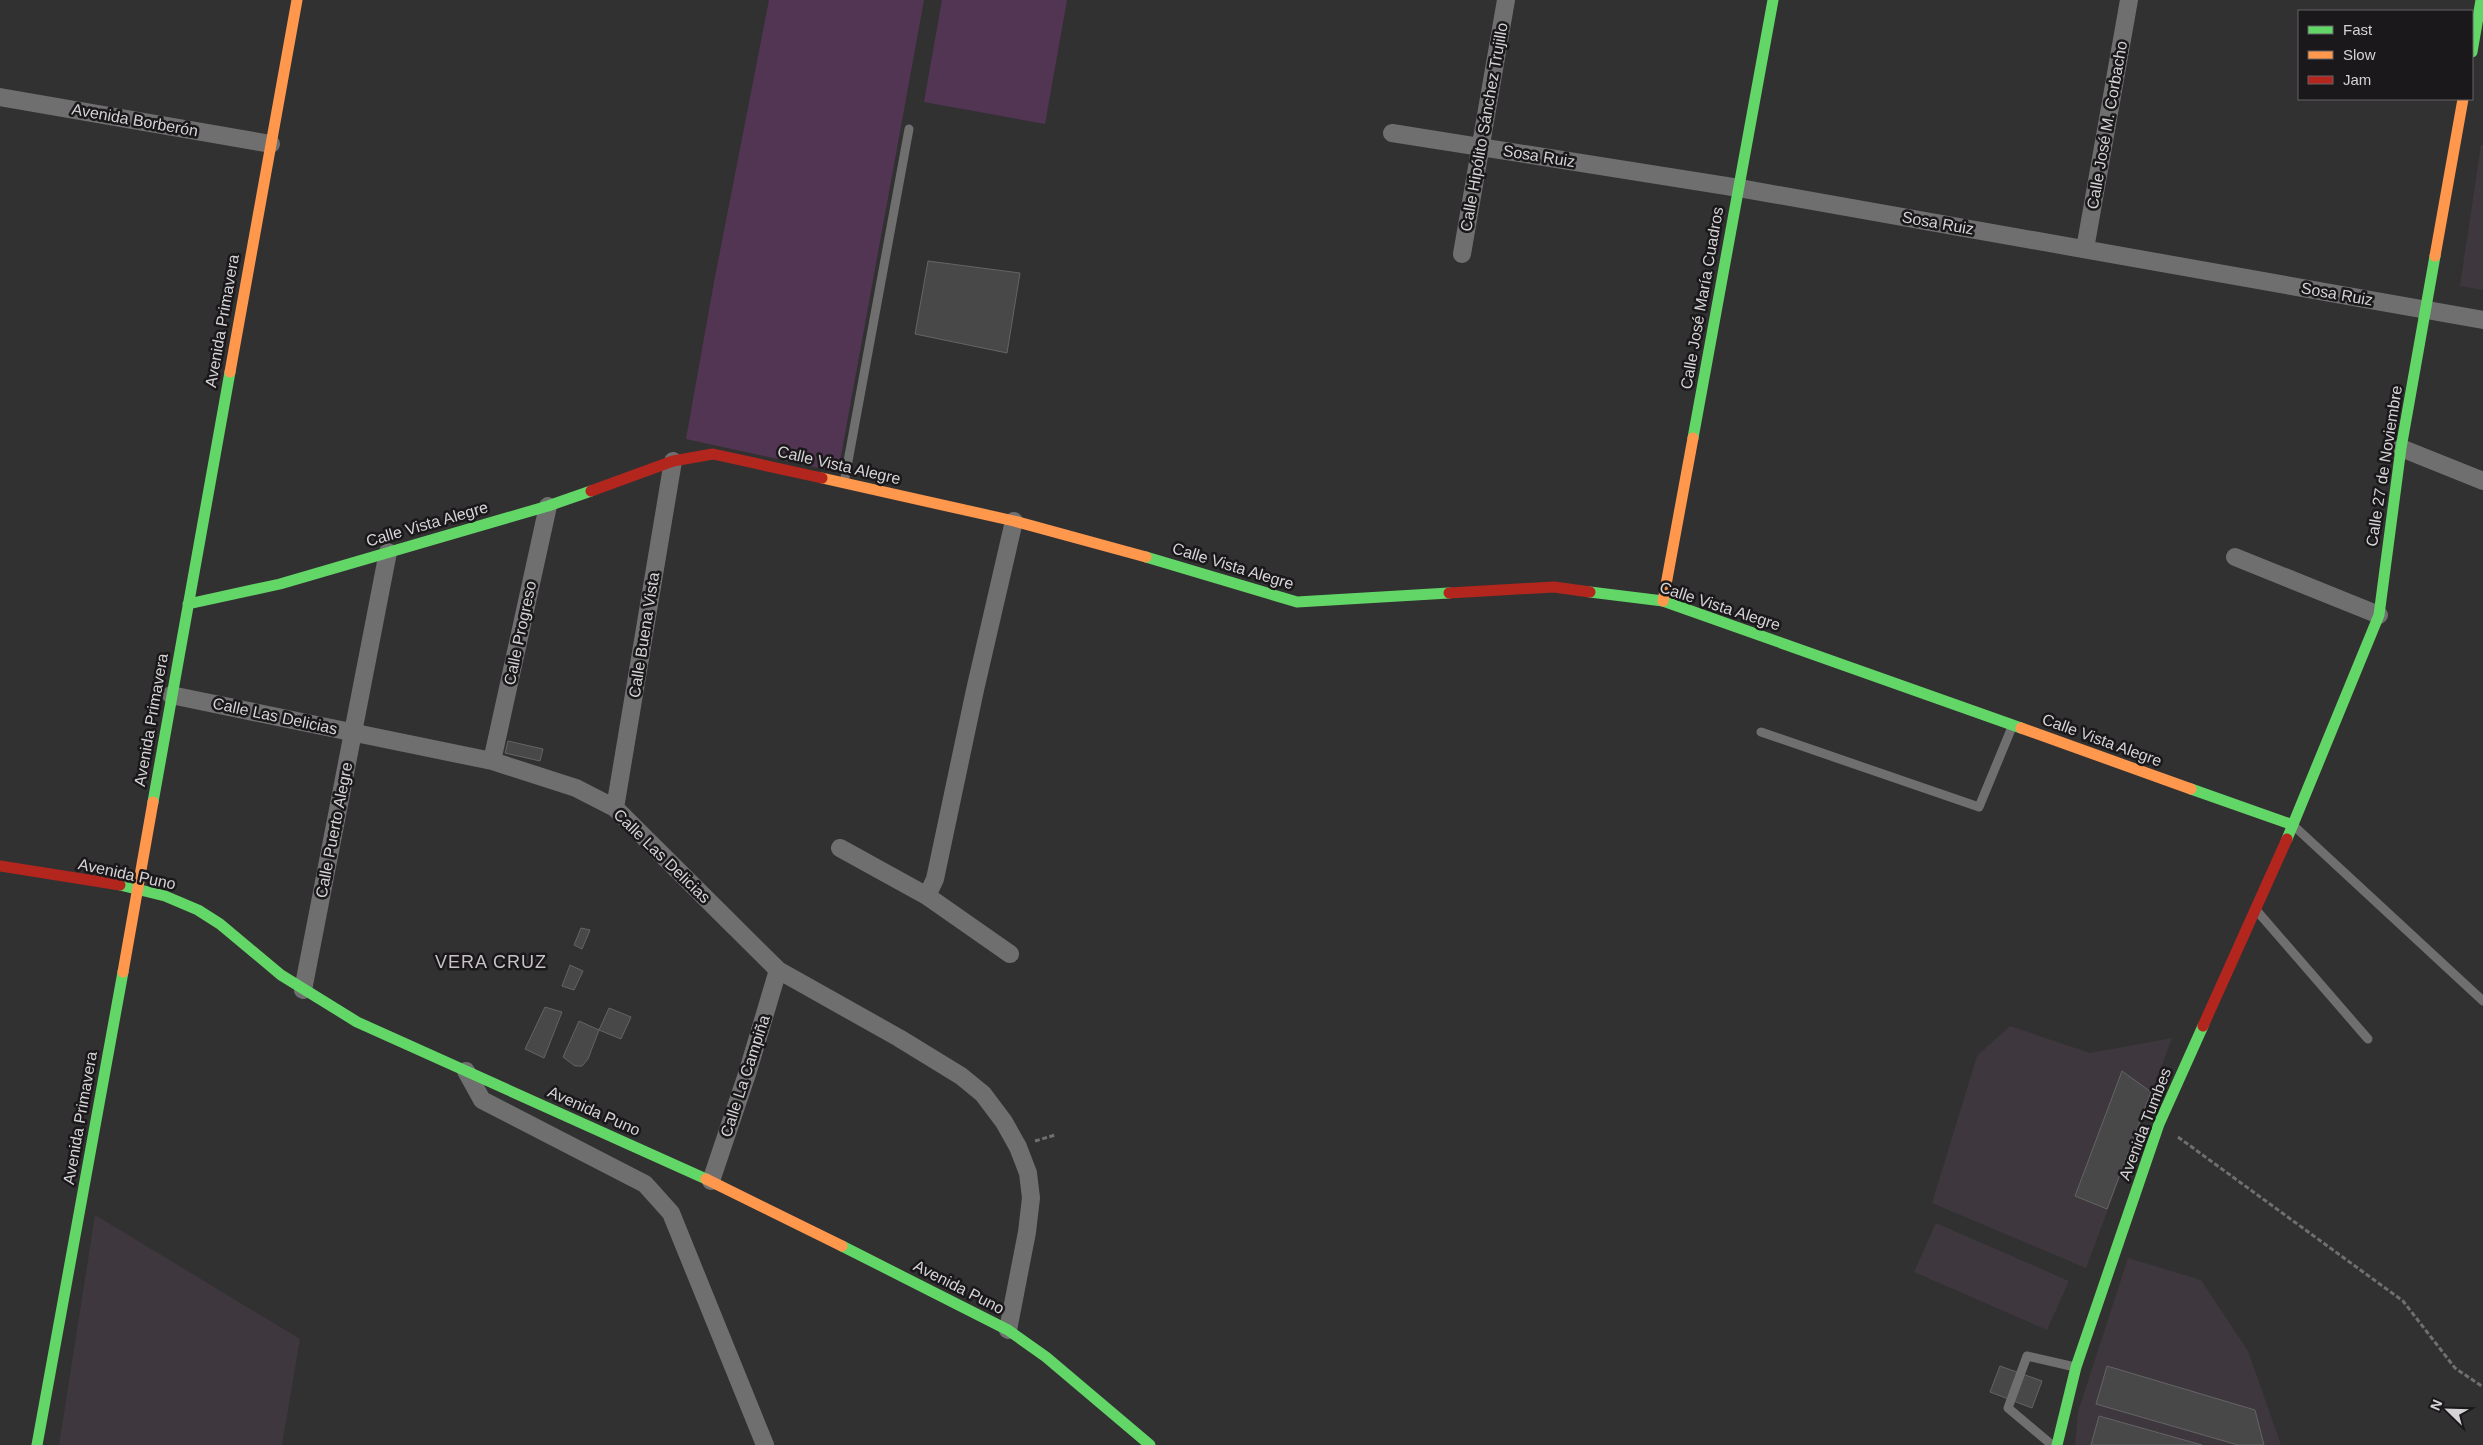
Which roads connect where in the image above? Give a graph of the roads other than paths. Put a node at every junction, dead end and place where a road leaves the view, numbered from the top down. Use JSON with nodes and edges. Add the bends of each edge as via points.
{"nodes":[{"id":1,"x":297,"y":0,"type":"edge"},
{"id":2,"x":1506,"y":0,"type":"edge"},
{"id":3,"x":1773,"y":0,"type":"edge"},
{"id":4,"x":2129,"y":0,"type":"edge"},
{"id":5,"x":2481,"y":0,"type":"edge"},
{"id":6,"x":2473,"y":46,"type":"edge"},
{"id":7,"x":0,"y":97,"type":"edge"},
{"id":8,"x":2463,"y":100,"type":"edge"},
{"id":9,"x":909,"y":129,"type":"dead end"},
{"id":10,"x":1392,"y":132,"type":"dead end"},
{"id":11,"x":271,"y":144,"type":"junction"},
{"id":12,"x":1480,"y":146,"type":"junction"},
{"id":13,"x":1739,"y":188,"type":"junction"},
{"id":14,"x":2085,"y":249,"type":"junction"},
{"id":15,"x":1462,"y":254,"type":"dead end"},
{"id":16,"x":2426,"y":310,"type":"junction"},
{"id":17,"x":2483,"y":320,"type":"edge"},
{"id":18,"x":2401,"y":448,"type":"junction"},
{"id":19,"x":673,"y":461,"type":"junction"},
{"id":20,"x":2483,"y":481,"type":"edge"},
{"id":21,"x":844,"y":483,"type":"junction"},
{"id":22,"x":548,"y":506,"type":"junction"},
{"id":23,"x":1014,"y":521,"type":"junction"},
{"id":24,"x":388,"y":552,"type":"junction"},
{"id":25,"x":2235,"y":557,"type":"dead end"},
{"id":26,"x":1663,"y":601,"type":"junction"},
{"id":27,"x":188,"y":604,"type":"junction"},
{"id":28,"x":2379,"y":615,"type":"junction"},
{"id":29,"x":172,"y":694,"type":"junction"},
{"id":30,"x":2012,"y":726,"type":"junction"},
{"id":31,"x":1761,"y":732,"type":"dead end"},
{"id":32,"x":353,"y":733,"type":"junction"},
{"id":33,"x":492,"y":761,"type":"junction"},
{"id":34,"x":615,"y":808,"type":"junction"},
{"id":35,"x":2293,"y":825,"type":"junction"},
{"id":36,"x":840,"y":848,"type":"dead end"},
{"id":37,"x":0,"y":866,"type":"edge"},
{"id":38,"x":139,"y":890,"type":"junction"},
{"id":39,"x":927,"y":896,"type":"junction"},
{"id":40,"x":2255,"y":908,"type":"junction"},
{"id":41,"x":1010,"y":954,"type":"dead end"},
{"id":42,"x":778,"y":970,"type":"junction"},
{"id":43,"x":303,"y":990,"type":"junction"},
{"id":44,"x":2483,"y":1001,"type":"edge"},
{"id":45,"x":2368,"y":1040,"type":"dead end"},
{"id":46,"x":466,"y":1071,"type":"junction"},
{"id":47,"x":711,"y":1181,"type":"junction"},
{"id":48,"x":1008,"y":1330,"type":"junction"},
{"id":49,"x":2076,"y":1367,"type":"junction"},
{"id":50,"x":37,"y":1445,"type":"edge"},
{"id":51,"x":765,"y":1445,"type":"edge"},
{"id":52,"x":1150,"y":1445,"type":"edge"},
{"id":53,"x":2052,"y":1445,"type":"edge"},
{"id":54,"x":2056,"y":1445,"type":"edge"}],
"edges":[{"from":1,"to":11,"type":"street","name":"Avenida Primavera"},
{"from":2,"to":12,"type":"street","name":"Calle Hipólito Sánchez Trujillo"},
{"from":3,"to":13,"type":"street","name":"Calle José María Cuadros"},
{"from":4,"to":14,"type":"street","name":"Calle José M. Corbacho"},
{"from":5,"to":6,"type":"street"},
{"from":7,"to":11,"type":"street","name":"Avenida Borberón"},
{"from":8,"to":16,"type":"street","name":"Calle 27 de Noviembre"},
{"from":9,"to":21,"type":"lane"},
{"from":10,"to":12,"type":"street","name":"Sosa Ruiz"},
{"from":11,"to":27,"type":"street","name":"Avenida Primavera"},
{"from":12,"to":13,"type":"street","name":"Sosa Ruiz"},
{"from":12,"to":15,"type":"street","name":"Calle Hipólito Sánchez Trujillo"},
{"from":13,"to":14,"type":"street","name":"Sosa Ruiz"},
{"from":13,"to":26,"type":"street","name":"Calle José María Cuadros"},
{"from":14,"to":16,"type":"street","name":"Sosa Ruiz"},
{"from":16,"to":17,"type":"street","name":"Sosa Ruiz"},
{"from":16,"to":18,"type":"street","name":"Calle 27 de Noviembre"},
{"from":18,"to":20,"type":"street"},
{"from":18,"to":28,"type":"street","name":"Calle 27 de Noviembre"},
{"from":19,"to":21,"type":"street","name":"Calle Vista Alegre","via":[[713,454]]},
{"from":19,"to":22,"type":"street","name":"Calle Vista Alegre"},
{"from":19,"to":34,"type":"street","name":"Calle Buena Vista"},
{"from":21,"to":23,"type":"street","name":"Calle Vista Alegre"},
{"from":22,"to":24,"type":"street","name":"Calle Vista Alegre"},
{"from":22,"to":33,"type":"street","name":"Calle Progreso"},
{"from":23,"to":26,"type":"street","name":"Calle Vista Alegre","via":[[1118,548],[1297,602],[1554,586]]},
{"from":23,"to":39,"type":"street","via":[[935,878]]},
{"from":24,"to":27,"type":"street","name":"Calle Vista Alegre","via":[[280,584]]},
{"from":24,"to":32,"type":"street","name":"Calle Puerto Alegre"},
{"from":25,"to":28,"type":"street"},
{"from":26,"to":30,"type":"street","name":"Calle Vista Alegre"},
{"from":27,"to":29,"type":"street","name":"Avenida Primavera"},
{"from":28,"to":35,"type":"street","name":"Calle 27 de Noviembre"},
{"from":29,"to":32,"type":"street","name":"Calle Las Delicias"},
{"from":29,"to":38,"type":"street","name":"Avenida Primavera"},
{"from":30,"to":31,"type":"lane","via":[[1979,807]]},
{"from":30,"to":35,"type":"street","name":"Calle Vista Alegre"},
{"from":32,"to":33,"type":"street","name":"Calle Las Delicias"},
{"from":32,"to":43,"type":"street","name":"Calle Puerto Alegre"},
{"from":33,"to":34,"type":"street","name":"Calle Las Delicias","via":[[576,788]]},
{"from":34,"to":42,"type":"street","name":"Calle Las Delicias"},
{"from":35,"to":40,"type":"street","name":"Avenida Tumbes"},
{"from":35,"to":44,"type":"lane"},
{"from":36,"to":39,"type":"street"},
{"from":37,"to":38,"type":"street","name":"Avenida Puno"},
{"from":38,"to":43,"type":"street","name":"Avenida Puno","via":[[186,904],[208,916]]},
{"from":38,"to":50,"type":"street","name":"Avenida Primavera"},
{"from":39,"to":41,"type":"street"},
{"from":40,"to":45,"type":"lane"},
{"from":40,"to":49,"type":"street","name":"Avenida Tumbes","via":[[2159,1124]]},
{"from":42,"to":47,"type":"street","name":"Calle La Campiña"},
{"from":42,"to":48,"type":"street","name":"Calle Las Delicias","via":[[961,1076],[983,1094],[1004,1122],[1028,1173],[1031,1198]]},
{"from":43,"to":46,"type":"street","name":"Avenida Puno","via":[[357,1022]]},
{"from":46,"to":47,"type":"street","name":"Avenida Puno"},
{"from":46,"to":51,"type":"street","via":[[482,1100],[645,1184],[671,1212]]},
{"from":47,"to":48,"type":"street","name":"Avenida Puno"},
{"from":48,"to":52,"type":"street","name":"Avenida Puno","via":[[1046,1357]]},
{"from":49,"to":53,"type":"lane","via":[[2027,1356],[2008,1408]]},
{"from":49,"to":54,"type":"street","name":"Avenida Tumbes"}]}
